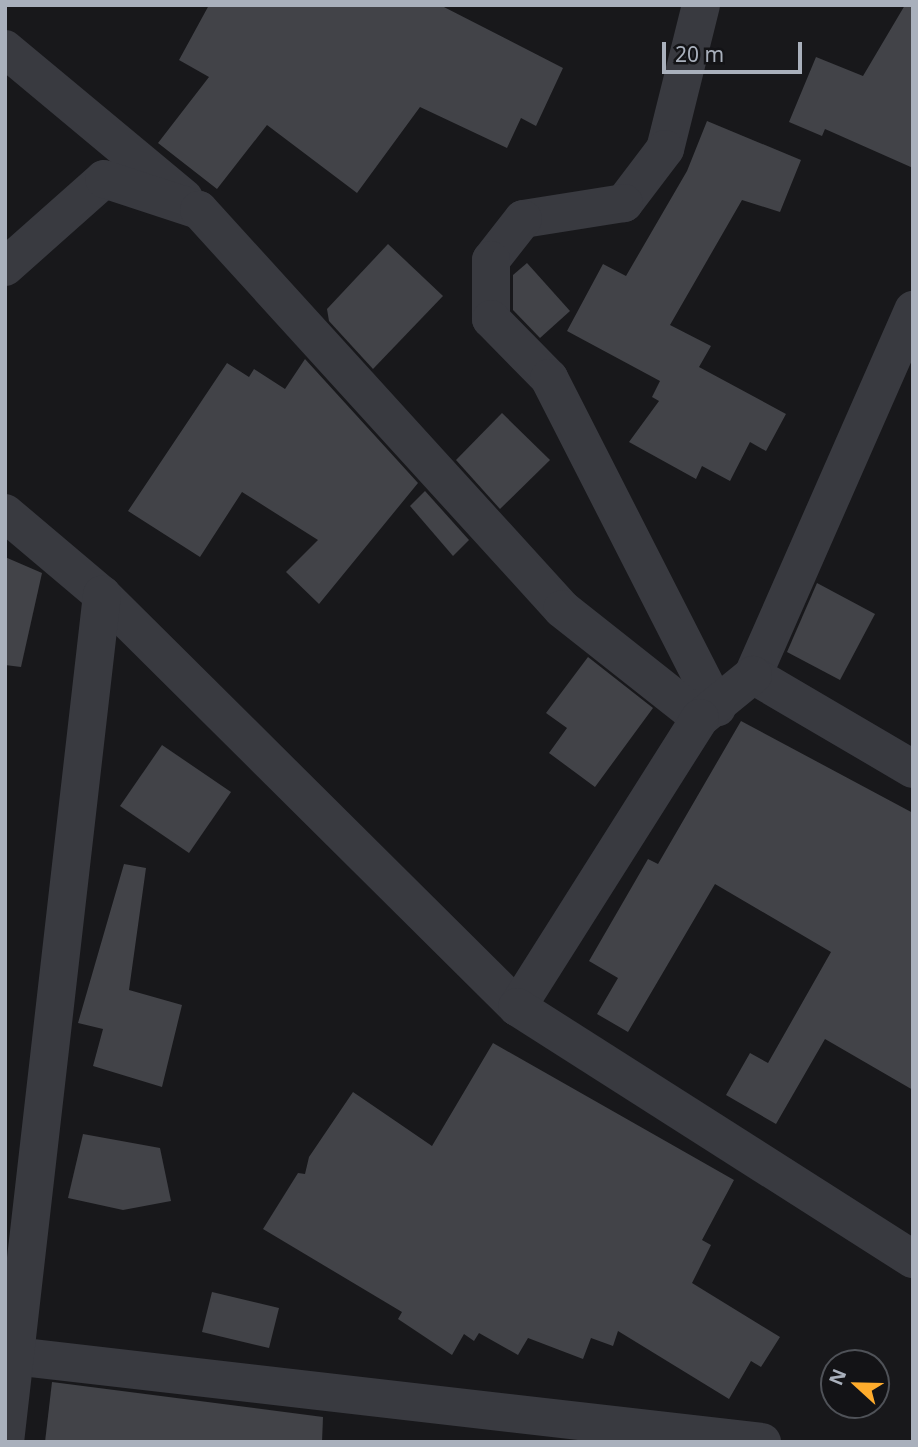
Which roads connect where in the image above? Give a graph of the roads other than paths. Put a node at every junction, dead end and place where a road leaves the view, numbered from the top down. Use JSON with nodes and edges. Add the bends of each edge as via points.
{"nodes":[{"id":1,"x":704,"y":6,"type":"edge"},
{"id":2,"x":5,"y":49,"type":"edge"},
{"id":3,"x":199,"y":210,"type":"junction"},
{"id":4,"x":5,"y":267,"type":"edge"},
{"id":5,"x":913,"y":310,"type":"edge"},
{"id":6,"x":5,"y":513,"type":"edge"},
{"id":7,"x":102,"y":596,"type":"junction"},
{"id":8,"x":753,"y":675,"type":"junction"},
{"id":9,"x":709,"y":713,"type":"junction"},
{"id":10,"x":913,"y":769,"type":"edge"},
{"id":11,"x":517,"y":1007,"type":"junction"},
{"id":12,"x":913,"y":1259,"type":"edge"},
{"id":13,"x":14,"y":1356,"type":"junction"},
{"id":14,"x":6,"y":1426,"type":"edge"},
{"id":15,"x":655,"y":1435,"type":"edge"},
{"id":16,"x":762,"y":1442,"type":"edge"}],
"edges":[{"from":1,"to":9,"type":"street","via":[[665,149],[624,203],[523,219],[491,260],[491,319],[549,378]]},
{"from":2,"to":3,"type":"street"},
{"from":3,"to":4,"type":"street","via":[[104,179]]},
{"from":3,"to":9,"type":"street","via":[[562,609]]},
{"from":5,"to":8,"type":"street"},
{"from":6,"to":7,"type":"street"},
{"from":7,"to":11,"type":"street"},
{"from":7,"to":13,"type":"street"},
{"from":8,"to":9,"type":"street"},
{"from":8,"to":10,"type":"street"},
{"from":9,"to":11,"type":"street"},
{"from":11,"to":12,"type":"street"},
{"from":13,"to":14,"type":"street"},
{"from":13,"to":15,"type":"street"},
{"from":15,"to":16,"type":"street"}]}
